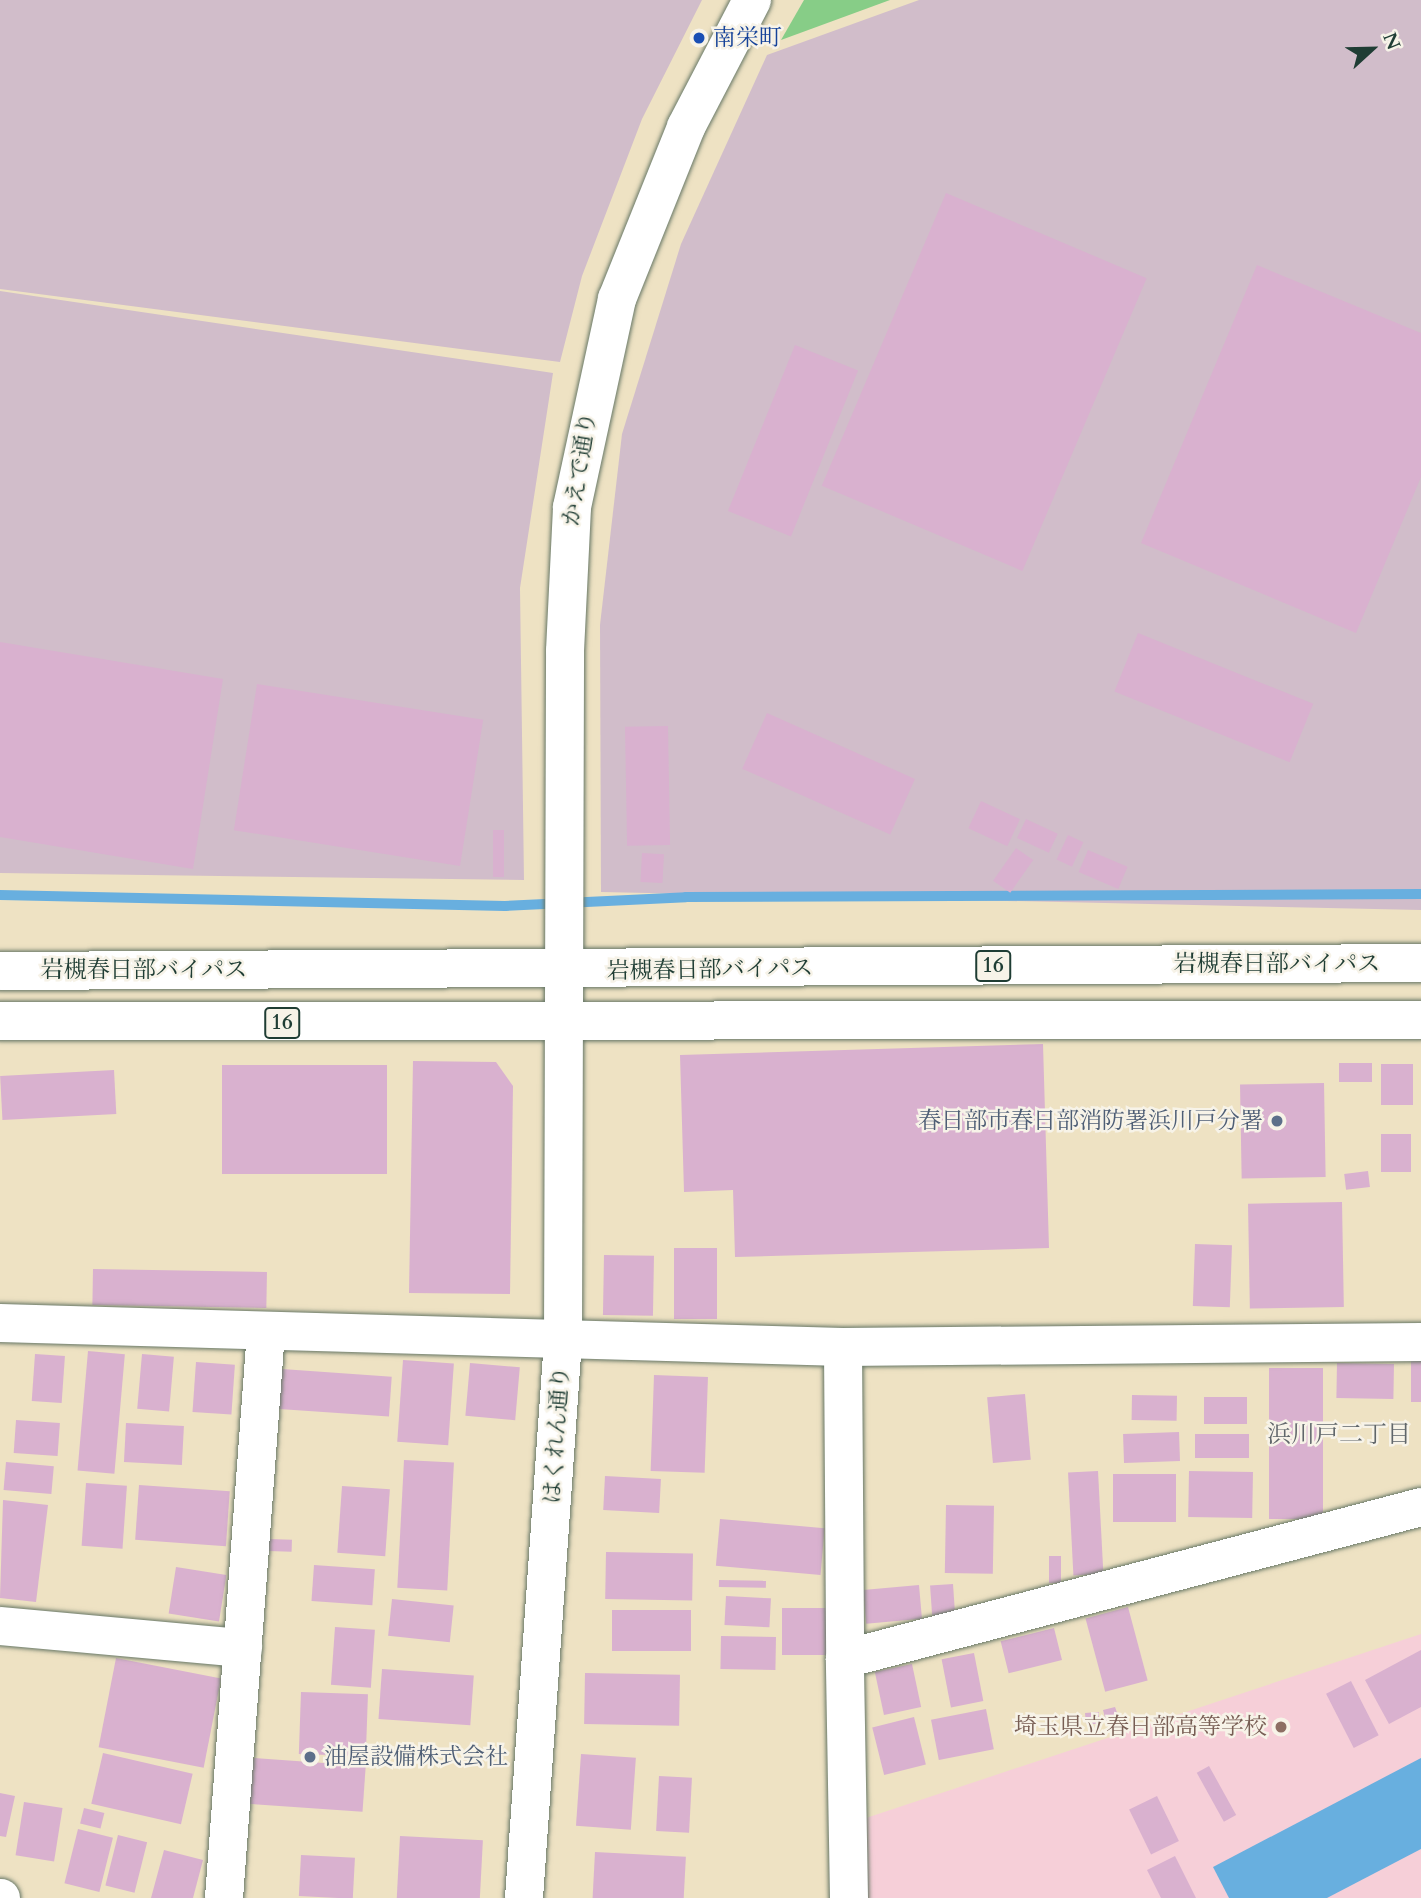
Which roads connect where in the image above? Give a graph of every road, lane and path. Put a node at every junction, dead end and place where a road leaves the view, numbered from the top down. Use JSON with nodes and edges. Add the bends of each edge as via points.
{"nodes":[{"id":1,"x":752,"y":0,"type":"edge"},
{"id":2,"x":1421,"y":963,"type":"edge"},
{"id":3,"x":0,"y":971,"type":"edge"},
{"id":4,"x":564,"y":971,"type":"junction"},
{"id":5,"x":1421,"y":1020,"type":"edge"},
{"id":6,"x":0,"y":1021,"type":"edge"},
{"id":7,"x":565,"y":1025,"type":"junction"},
{"id":8,"x":0,"y":1323,"type":"edge"},
{"id":9,"x":266,"y":1332,"type":"junction"},
{"id":10,"x":564,"y":1340,"type":"junction"},
{"id":11,"x":1421,"y":1342,"type":"edge"},
{"id":12,"x":843,"y":1346,"type":"junction"},
{"id":13,"x":1421,"y":1507,"type":"edge"},
{"id":14,"x":0,"y":1626,"type":"edge"},
{"id":15,"x":243,"y":1648,"type":"junction"},
{"id":16,"x":845,"y":1659,"type":"junction"},
{"id":17,"x":224,"y":1898,"type":"edge"},
{"id":18,"x":524,"y":1898,"type":"edge"},
{"id":19,"x":849,"y":1898,"type":"edge"}],
"edges":[{"from":1,"to":4,"type":"main road","name":"かえで通り","via":[[643,227],[617,299],[582,446],[566,579]]},
{"from":2,"to":4,"type":"main road","name":"岩槻春日部バイパス","number":"16"},
{"from":3,"to":4,"type":"main road","name":"岩槻春日部バイパス","number":"16"},
{"from":4,"to":7,"type":"main road","name":"はくれん通り"},
{"from":5,"to":7,"type":"main road","number":"16"},
{"from":6,"to":7,"type":"main road","number":"16"},
{"from":7,"to":10,"type":"main road","name":"はくれん通り"},
{"from":8,"to":9,"type":"main road"},
{"from":9,"to":10,"type":"main road"},
{"from":9,"to":15,"type":"main road"},
{"from":10,"to":12,"type":"main road"},
{"from":10,"to":18,"type":"main road","name":"はくれん通り"},
{"from":11,"to":12,"type":"main road"},
{"from":12,"to":16,"type":"main road"},
{"from":13,"to":16,"type":"main road"},
{"from":14,"to":15,"type":"main road"},
{"from":15,"to":17,"type":"main road"},
{"from":16,"to":19,"type":"main road"}]}
